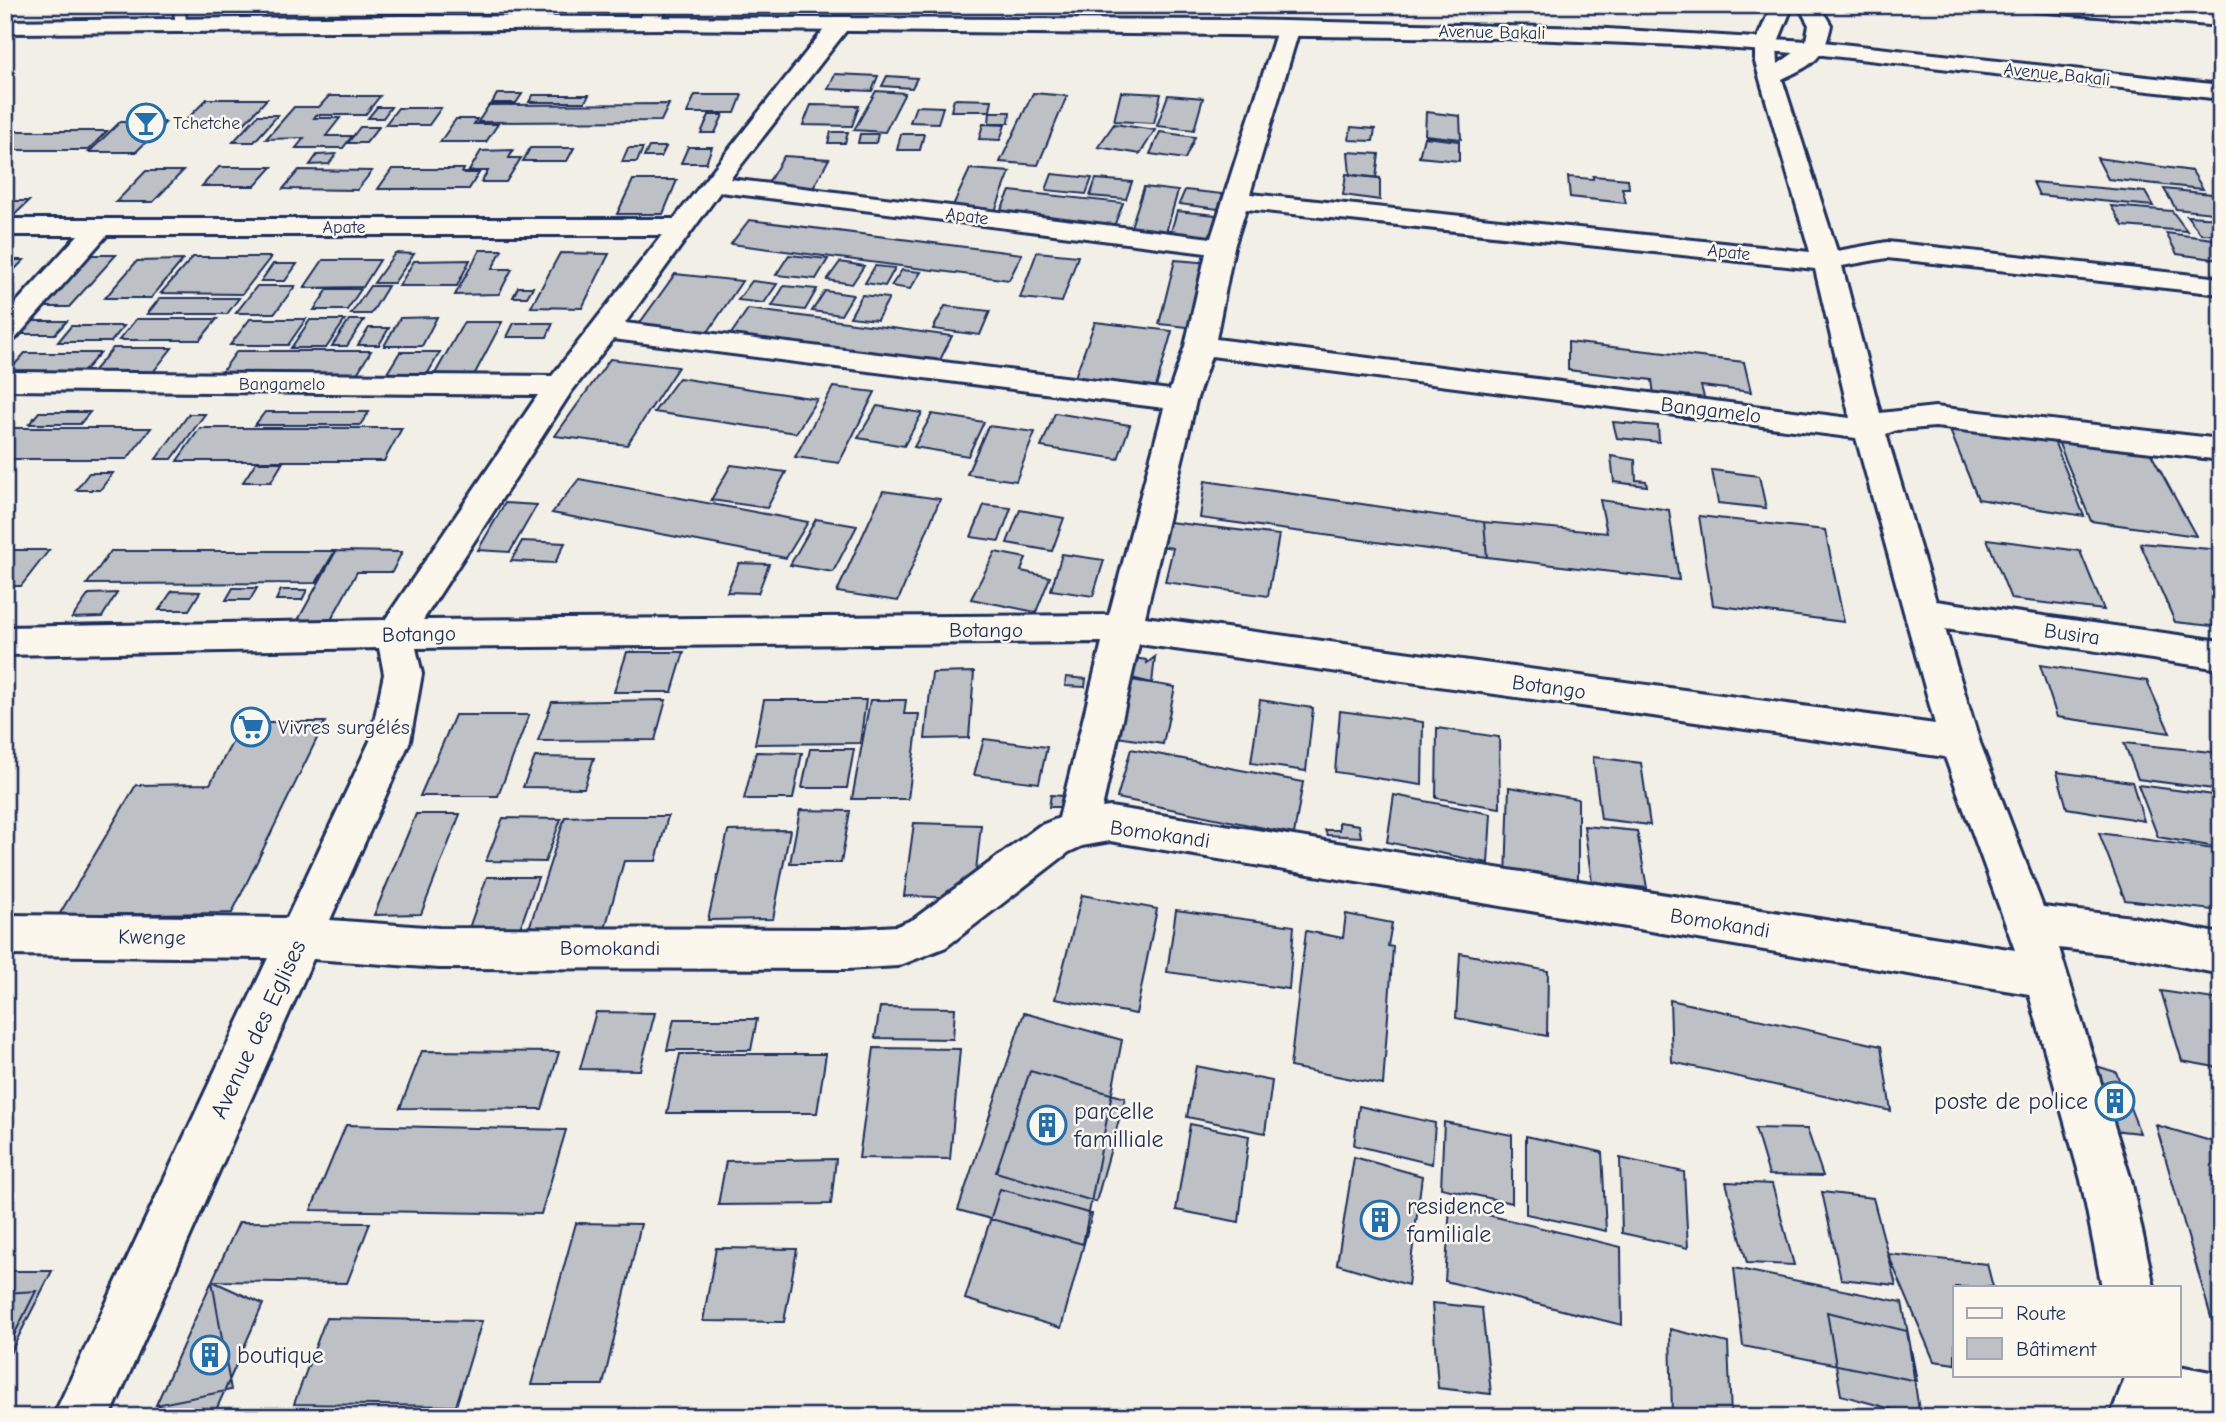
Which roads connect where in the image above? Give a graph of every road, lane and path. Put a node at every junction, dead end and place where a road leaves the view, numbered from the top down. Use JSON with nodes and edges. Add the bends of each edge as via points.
{"nodes":[{"id":1,"x":1783,"y":5,"type":"edge"},
{"id":2,"x":1808,"y":5,"type":"edge"},
{"id":3,"x":2035,"y":5,"type":"edge"},
{"id":4,"x":180,"y":15,"type":"edge"},
{"id":5,"x":653,"y":15,"type":"edge"},
{"id":6,"x":2221,"y":20,"type":"edge"},
{"id":7,"x":842,"y":23,"type":"junction"},
{"id":8,"x":5,"y":27,"type":"edge"},
{"id":9,"x":1289,"y":27,"type":"junction"},
{"id":10,"x":1766,"y":44,"type":"junction"},
{"id":11,"x":1815,"y":48,"type":"junction"},
{"id":12,"x":1772,"y":75,"type":"junction"},
{"id":13,"x":2221,"y":92,"type":"edge"},
{"id":14,"x":713,"y":184,"type":"junction"},
{"id":15,"x":1235,"y":200,"type":"junction"},
{"id":16,"x":5,"y":227,"type":"edge"},
{"id":17,"x":100,"y":227,"type":"junction"},
{"id":18,"x":682,"y":227,"type":"junction"},
{"id":19,"x":1221,"y":247,"type":"junction"},
{"id":20,"x":1827,"y":262,"type":"junction"},
{"id":21,"x":2221,"y":286,"type":"edge"},
{"id":22,"x":606,"y":330,"type":"junction"},
{"id":23,"x":5,"y":333,"type":"edge"},
{"id":24,"x":1200,"y":346,"type":"junction"},
{"id":25,"x":5,"y":381,"type":"edge"},
{"id":26,"x":560,"y":386,"type":"junction"},
{"id":27,"x":1181,"y":401,"type":"junction"},
{"id":28,"x":1869,"y":430,"type":"junction"},
{"id":29,"x":2221,"y":450,"type":"edge"},
{"id":30,"x":1923,"y":612,"type":"junction"},
{"id":31,"x":1124,"y":628,"type":"junction"},
{"id":32,"x":395,"y":635,"type":"junction"},
{"id":33,"x":5,"y":641,"type":"edge"},
{"id":34,"x":2221,"y":655,"type":"edge"},
{"id":35,"x":1960,"y":743,"type":"junction"},
{"id":36,"x":1077,"y":829,"type":"junction"},
{"id":37,"x":2028,"y":925,"type":"junction"},
{"id":38,"x":5,"y":935,"type":"edge"},
{"id":39,"x":300,"y":938,"type":"junction"},
{"id":40,"x":2221,"y":954,"type":"edge"},
{"id":41,"x":2047,"y":976,"type":"junction"},
{"id":42,"x":2128,"y":1286,"type":"edge"},
{"id":43,"x":2144,"y":1393,"type":"edge"},
{"id":44,"x":2221,"y":1402,"type":"edge"},
{"id":45,"x":81,"y":1417,"type":"edge"}],
"edges":[{"from":1,"to":10,"type":"street"},
{"from":2,"to":11,"type":"street","via":[[1820,24]]},
{"from":3,"to":6,"type":"street"},
{"from":4,"to":5,"type":"street","name":"Avenue Bakali"},
{"from":4,"to":8,"type":"street","name":"Avenue Bakali"},
{"from":5,"to":7,"type":"street","name":"Avenue Bakali"},
{"from":7,"to":9,"type":"street","name":"Avenue Bakali"},
{"from":7,"to":14,"type":"street"},
{"from":9,"to":10,"type":"street","name":"Avenue Bakali"},
{"from":9,"to":15,"type":"street"},
{"from":10,"to":11,"type":"street","name":"Avenue Bakali"},
{"from":10,"to":12,"type":"street"},
{"from":11,"to":12,"type":"street"},
{"from":11,"to":13,"type":"street","name":"Avenue Bakali"},
{"from":12,"to":20,"type":"street"},
{"from":14,"to":18,"type":"street"},
{"from":14,"to":19,"type":"street","name":"Apate"},
{"from":15,"to":19,"type":"street"},
{"from":15,"to":20,"type":"street","name":"Apate"},
{"from":16,"to":17,"type":"street","name":"Apate"},
{"from":17,"to":18,"type":"street","name":"Apate"},
{"from":17,"to":23,"type":"street"},
{"from":18,"to":22,"type":"street"},
{"from":19,"to":24,"type":"street"},
{"from":20,"to":21,"type":"street","name":"Apate","via":[[1887,250]]},
{"from":20,"to":28,"type":"street"},
{"from":22,"to":26,"type":"street"},
{"from":22,"to":27,"type":"street"},
{"from":24,"to":27,"type":"street"},
{"from":24,"to":28,"type":"street","name":"Bangamelo"},
{"from":25,"to":26,"type":"street","name":"Bangamelo"},
{"from":26,"to":32,"type":"street"},
{"from":27,"to":31,"type":"street"},
{"from":28,"to":29,"type":"street","name":"Bangamelo","via":[[1891,419],[1935,417]]},
{"from":28,"to":30,"type":"street"},
{"from":30,"to":34,"type":"street","name":"Busira"},
{"from":30,"to":35,"type":"street"},
{"from":31,"to":32,"type":"street","name":"Botango"},
{"from":31,"to":35,"type":"street","name":"Botango"},
{"from":31,"to":36,"type":"street"},
{"from":32,"to":33,"type":"street","name":"Botango"},
{"from":32,"to":39,"type":"street","name":"Avenue des Eglises","via":[[403,674],[390,741]]},
{"from":35,"to":37,"type":"street"},
{"from":36,"to":39,"type":"street","name":"Bomokandi","via":[[1054,839],[930,933],[898,946],[439,948]]},
{"from":36,"to":41,"type":"street","name":"Bomokandi","via":[[1110,824]]},
{"from":37,"to":40,"type":"street","via":[[2133,937]]},
{"from":37,"to":41,"type":"street"},
{"from":38,"to":39,"type":"street","name":"Kwenge"},
{"from":39,"to":45,"type":"street","name":"Avenue des Eglises"},
{"from":41,"to":42,"type":"street","via":[[2106,1180]]},
{"from":43,"to":44,"type":"street"}]}
